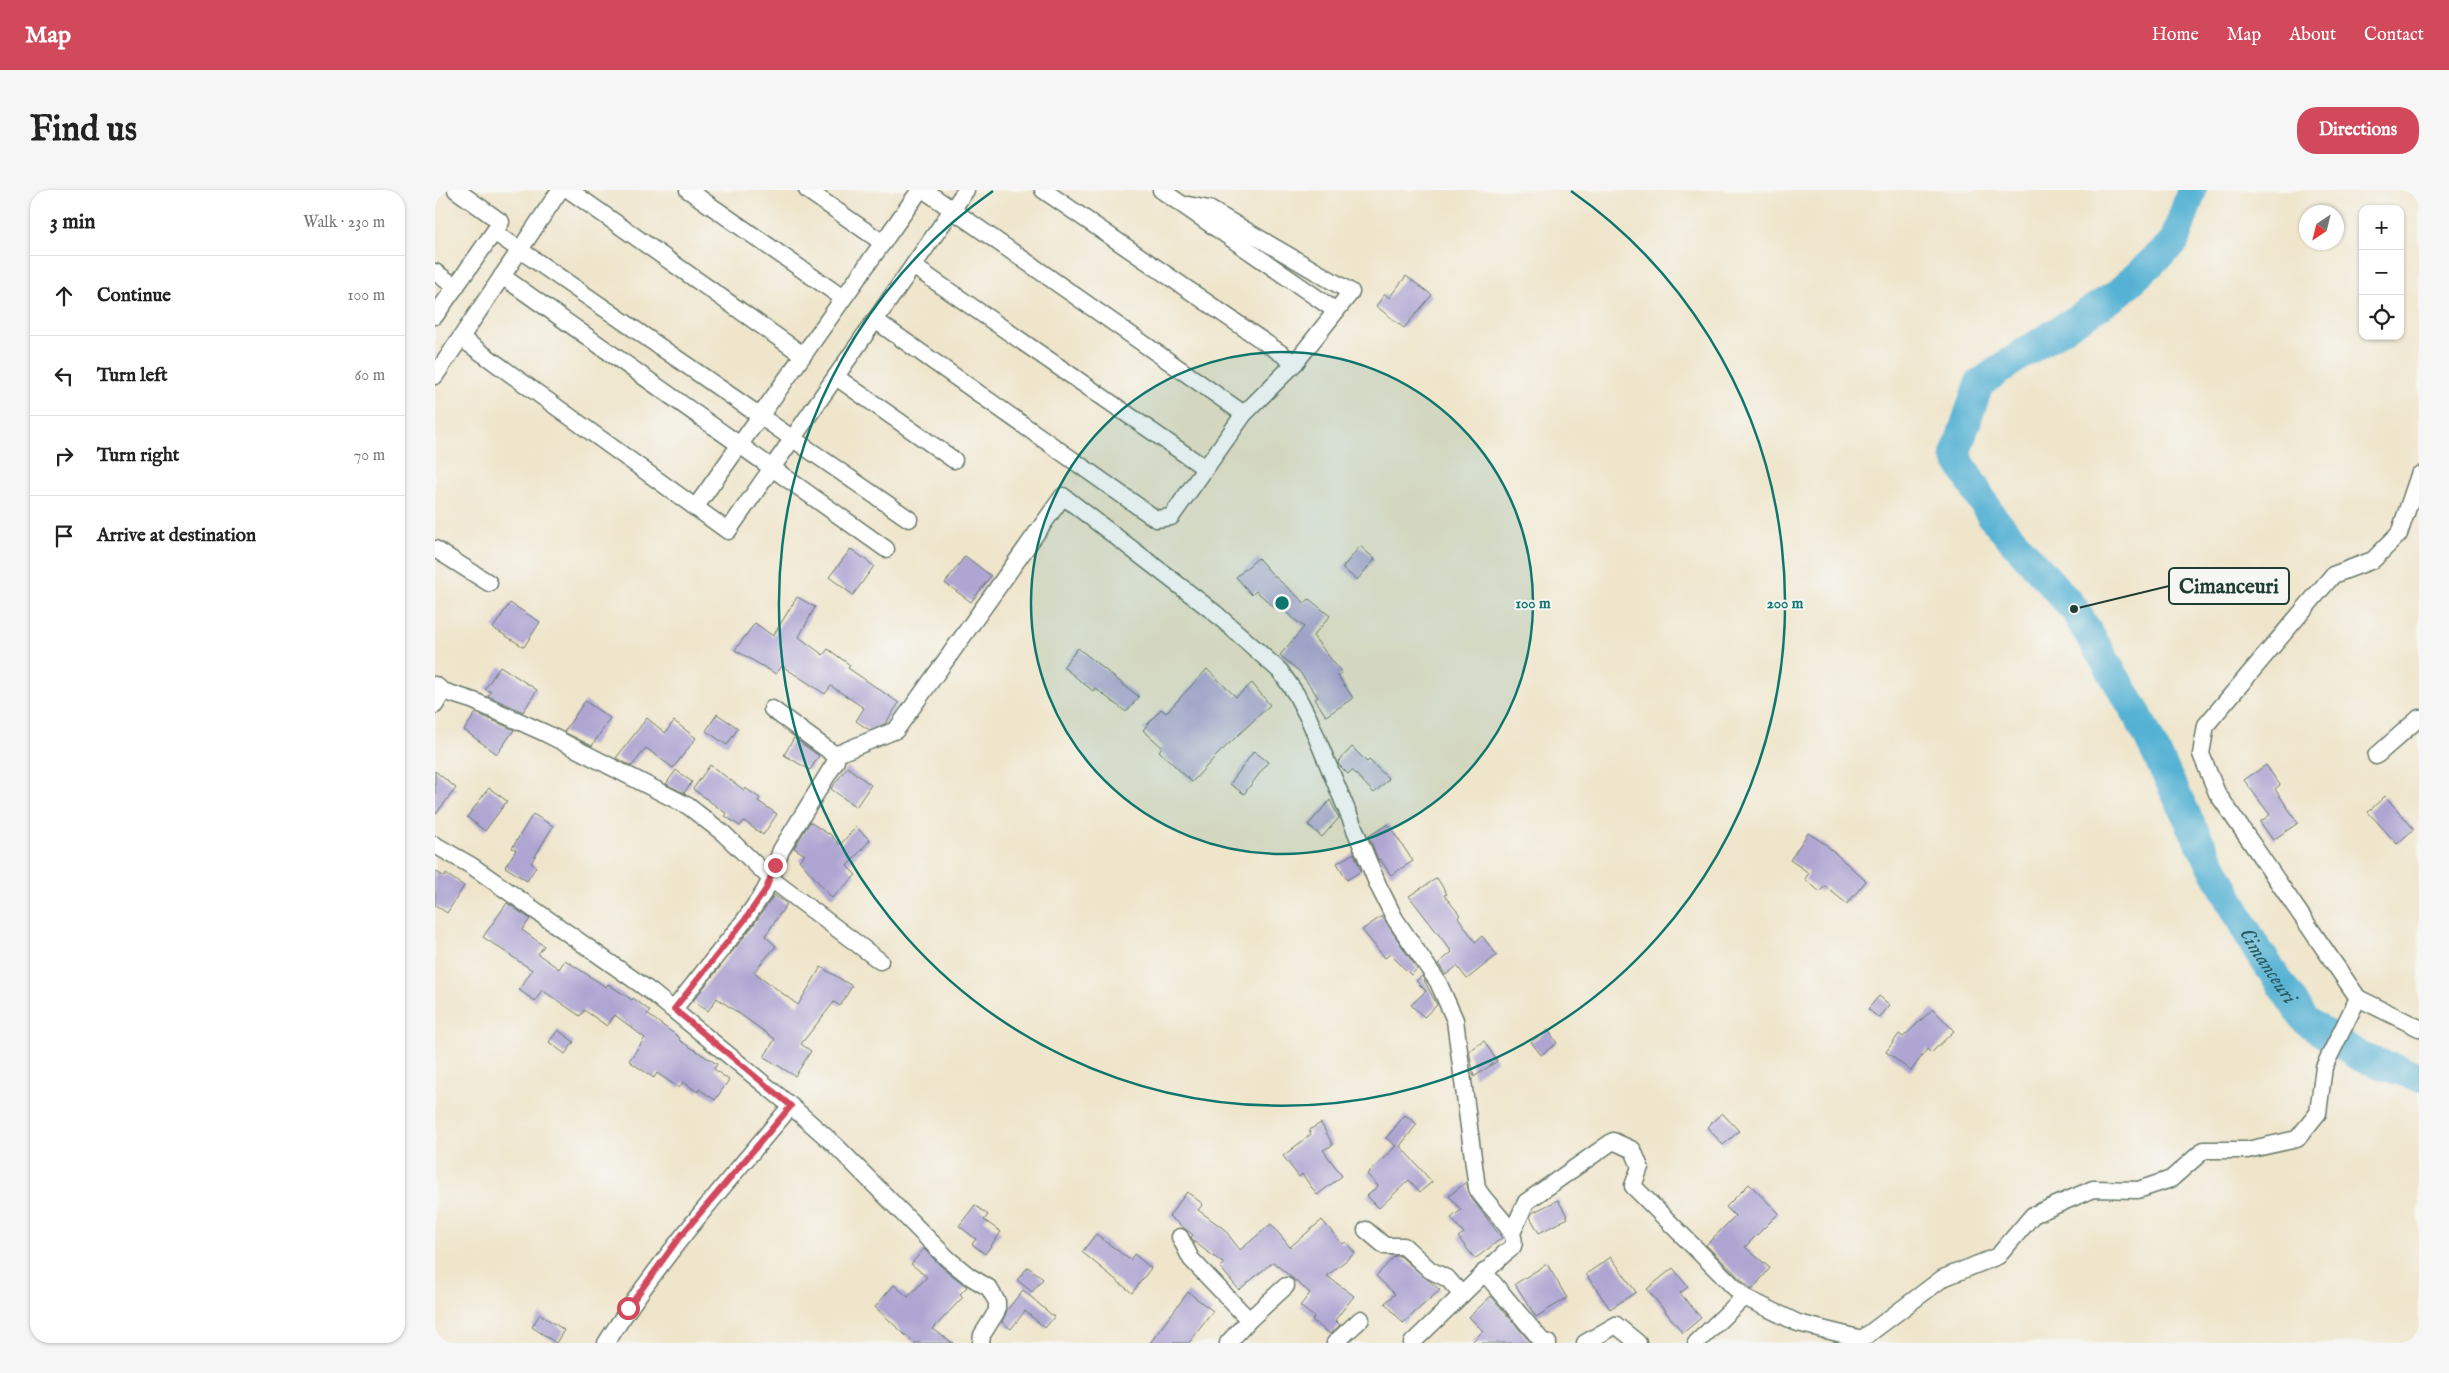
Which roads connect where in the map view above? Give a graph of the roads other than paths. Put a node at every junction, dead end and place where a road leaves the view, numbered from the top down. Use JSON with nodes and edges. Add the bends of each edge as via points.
{"nodes":[{"id":1,"x":456,"y":190,"type":"edge"},
{"id":2,"x":560,"y":190,"type":"edge"},
{"id":3,"x":569,"y":190,"type":"edge"},
{"id":4,"x":688,"y":190,"type":"edge"},
{"id":5,"x":807,"y":190,"type":"edge"},
{"id":6,"x":922,"y":190,"type":"edge"},
{"id":7,"x":967,"y":190,"type":"edge"},
{"id":8,"x":1043,"y":190,"type":"edge"},
{"id":9,"x":1161,"y":190,"type":"edge"},
{"id":10,"x":1181,"y":204,"type":"junction"},
{"id":11,"x":953,"y":209,"type":"junction"},
{"id":12,"x":493,"y":232,"type":"junction"},
{"id":13,"x":883,"y":243,"type":"junction"},
{"id":14,"x":519,"y":250,"type":"junction"},
{"id":15,"x":913,"y":266,"type":"junction"},
{"id":16,"x":435,"y":272,"type":"edge"},
{"id":17,"x":503,"y":276,"type":"junction"},
{"id":18,"x":456,"y":287,"type":"junction"},
{"id":19,"x":843,"y":298,"type":"junction"},
{"id":20,"x":1336,"y":311,"type":"junction"},
{"id":21,"x":435,"y":316,"type":"edge"},
{"id":22,"x":875,"y":320,"type":"junction"},
{"id":23,"x":461,"y":338,"type":"junction"},
{"id":24,"x":803,"y":355,"type":"junction"},
{"id":25,"x":1295,"y":363,"type":"junction"},
{"id":26,"x":435,"y":376,"type":"edge"},
{"id":27,"x":836,"y":377,"type":"junction"},
{"id":28,"x":1244,"y":414,"type":"junction"},
{"id":29,"x":760,"y":416,"type":"junction"},
{"id":30,"x":793,"y":438,"type":"junction"},
{"id":31,"x":740,"y":445,"type":"junction"},
{"id":32,"x":954,"y":460,"type":"dead end"},
{"id":33,"x":772,"y":468,"type":"junction"},
{"id":34,"x":1205,"y":468,"type":"junction"},
{"id":35,"x":2419,"y":475,"type":"edge"},
{"id":36,"x":695,"y":508,"type":"junction"},
{"id":37,"x":909,"y":519,"type":"dead end"},
{"id":38,"x":435,"y":549,"type":"edge"},
{"id":39,"x":886,"y":549,"type":"dead end"},
{"id":40,"x":489,"y":583,"type":"dead end"},
{"id":41,"x":438,"y":694,"type":"edge"},
{"id":42,"x":772,"y":709,"type":"dead end"},
{"id":43,"x":2419,"y":718,"type":"edge"},
{"id":44,"x":835,"y":755,"type":"junction"},
{"id":45,"x":2376,"y":756,"type":"dead end"},
{"id":46,"x":435,"y":845,"type":"edge"},
{"id":47,"x":771,"y":879,"type":"junction"},
{"id":48,"x":880,"y":961,"type":"dead end"},
{"id":49,"x":2358,"y":998,"type":"junction"},
{"id":50,"x":674,"y":1009,"type":"junction"},
{"id":51,"x":2419,"y":1028,"type":"edge"},
{"id":52,"x":791,"y":1106,"type":"junction"},
{"id":53,"x":1365,"y":1230,"type":"dead end"},
{"id":54,"x":1512,"y":1233,"type":"junction"},
{"id":55,"x":1180,"y":1236,"type":"dead end"},
{"id":56,"x":1484,"y":1272,"type":"junction"},
{"id":57,"x":1286,"y":1286,"type":"dead end"},
{"id":58,"x":1461,"y":1295,"type":"junction"},
{"id":59,"x":1744,"y":1297,"type":"junction"},
{"id":60,"x":1361,"y":1319,"type":"dead end"},
{"id":61,"x":1249,"y":1320,"type":"junction"},
{"id":62,"x":606,"y":1343,"type":"edge"},
{"id":63,"x":981,"y":1343,"type":"edge"},
{"id":64,"x":1228,"y":1343,"type":"edge"},
{"id":65,"x":1335,"y":1343,"type":"edge"},
{"id":66,"x":1412,"y":1343,"type":"edge"},
{"id":67,"x":1548,"y":1343,"type":"edge"},
{"id":68,"x":1585,"y":1343,"type":"edge"},
{"id":69,"x":1638,"y":1343,"type":"edge"},
{"id":70,"x":1696,"y":1343,"type":"edge"}],
"edges":[{"from":1,"to":12,"type":"street","via":[[501,222]]},
{"from":2,"to":14,"type":"street"},
{"from":3,"to":24,"type":"street"},
{"from":4,"to":19,"type":"street"},
{"from":5,"to":13,"type":"street"},
{"from":6,"to":11,"type":"street"},
{"from":6,"to":13,"type":"street"},
{"from":7,"to":11,"type":"street"},
{"from":8,"to":25,"type":"street"},
{"from":9,"to":10,"type":"street"},
{"from":10,"to":20,"type":"street"},
{"from":10,"to":20,"type":"street","via":[[1209,209],[1351,292]]},
{"from":11,"to":15,"type":"street"},
{"from":11,"to":28,"type":"street"},
{"from":12,"to":14,"type":"street"},
{"from":12,"to":18,"type":"street"},
{"from":13,"to":19,"type":"street"},
{"from":14,"to":17,"type":"street"},
{"from":14,"to":29,"type":"street"},
{"from":15,"to":22,"type":"street"},
{"from":15,"to":34,"type":"street"},
{"from":16,"to":18,"type":"street"},
{"from":17,"to":23,"type":"street"},
{"from":17,"to":31,"type":"street"},
{"from":18,"to":21,"type":"street"},
{"from":19,"to":24,"type":"street"},
{"from":20,"to":25,"type":"street"},
{"from":22,"to":27,"type":"street"},
{"from":22,"to":34,"type":"street","via":[[1156,519],[1171,517]]},
{"from":23,"to":26,"type":"street"},
{"from":23,"to":36,"type":"street"},
{"from":24,"to":29,"type":"street"},
{"from":25,"to":28,"type":"street"},
{"from":27,"to":30,"type":"street"},
{"from":27,"to":32,"type":"street"},
{"from":28,"to":34,"type":"street"},
{"from":29,"to":30,"type":"street"},
{"from":29,"to":31,"type":"street"},
{"from":30,"to":33,"type":"street"},
{"from":30,"to":37,"type":"street"},
{"from":31,"to":33,"type":"street"},
{"from":31,"to":36,"type":"street"},
{"from":33,"to":36,"type":"street","via":[[728,531]]},
{"from":33,"to":39,"type":"street"},
{"from":35,"to":49,"type":"street","via":[[2399,534],[2373,560],[2333,575],[2206,725],[2201,754],[2217,793]]},
{"from":38,"to":40,"type":"street"},
{"from":41,"to":47,"type":"street","via":[[473,701],[545,733],[688,806],[723,833]]},
{"from":42,"to":44,"type":"street"},
{"from":43,"to":45,"type":"street"},
{"from":44,"to":47,"type":"street","via":[[835,763],[781,850]]},
{"from":44,"to":54,"type":"street","via":[[896,730],[1063,496],[1215,613],[1280,671],[1296,694],[1364,846],[1378,885],[1395,919],[1438,982],[1455,1020],[1477,1188],[1480,1196]]},
{"from":46,"to":50,"type":"street","via":[[472,866]]},
{"from":47,"to":48,"type":"street"},
{"from":47,"to":50,"type":"street","via":[[744,921]]},
{"from":49,"to":51,"type":"street"},
{"from":49,"to":59,"type":"street","via":[[2324,1067],[2318,1113],[2297,1140],[2247,1150],[2204,1150],[2171,1178],[2138,1190],[2093,1189],[2033,1215],[1998,1256],[1943,1278],[1862,1338],[1798,1324]]},
{"from":50,"to":52,"type":"street"},
{"from":52,"to":62,"type":"street","via":[[679,1238]]},
{"from":52,"to":63,"type":"street","via":[[835,1145],[948,1259],[989,1288],[997,1302],[997,1311],[984,1330]]},
{"from":53,"to":58,"type":"street","via":[[1385,1246],[1404,1246],[1430,1270],[1448,1279]]},
{"from":54,"to":56,"type":"street","via":[[1513,1246]]},
{"from":54,"to":59,"type":"street","via":[[1526,1202],[1613,1140],[1633,1150],[1640,1167],[1633,1186]]},
{"from":55,"to":61,"type":"street","via":[[1191,1259]]},
{"from":56,"to":58,"type":"street"},
{"from":56,"to":67,"type":"street","via":[[1542,1341]]},
{"from":57,"to":61,"type":"street"},
{"from":58,"to":66,"type":"street"},
{"from":59,"to":70,"type":"street"},
{"from":60,"to":65,"type":"street"},
{"from":61,"to":64,"type":"street"},
{"from":68,"to":69,"type":"street","via":[[1616,1325]]}]}
